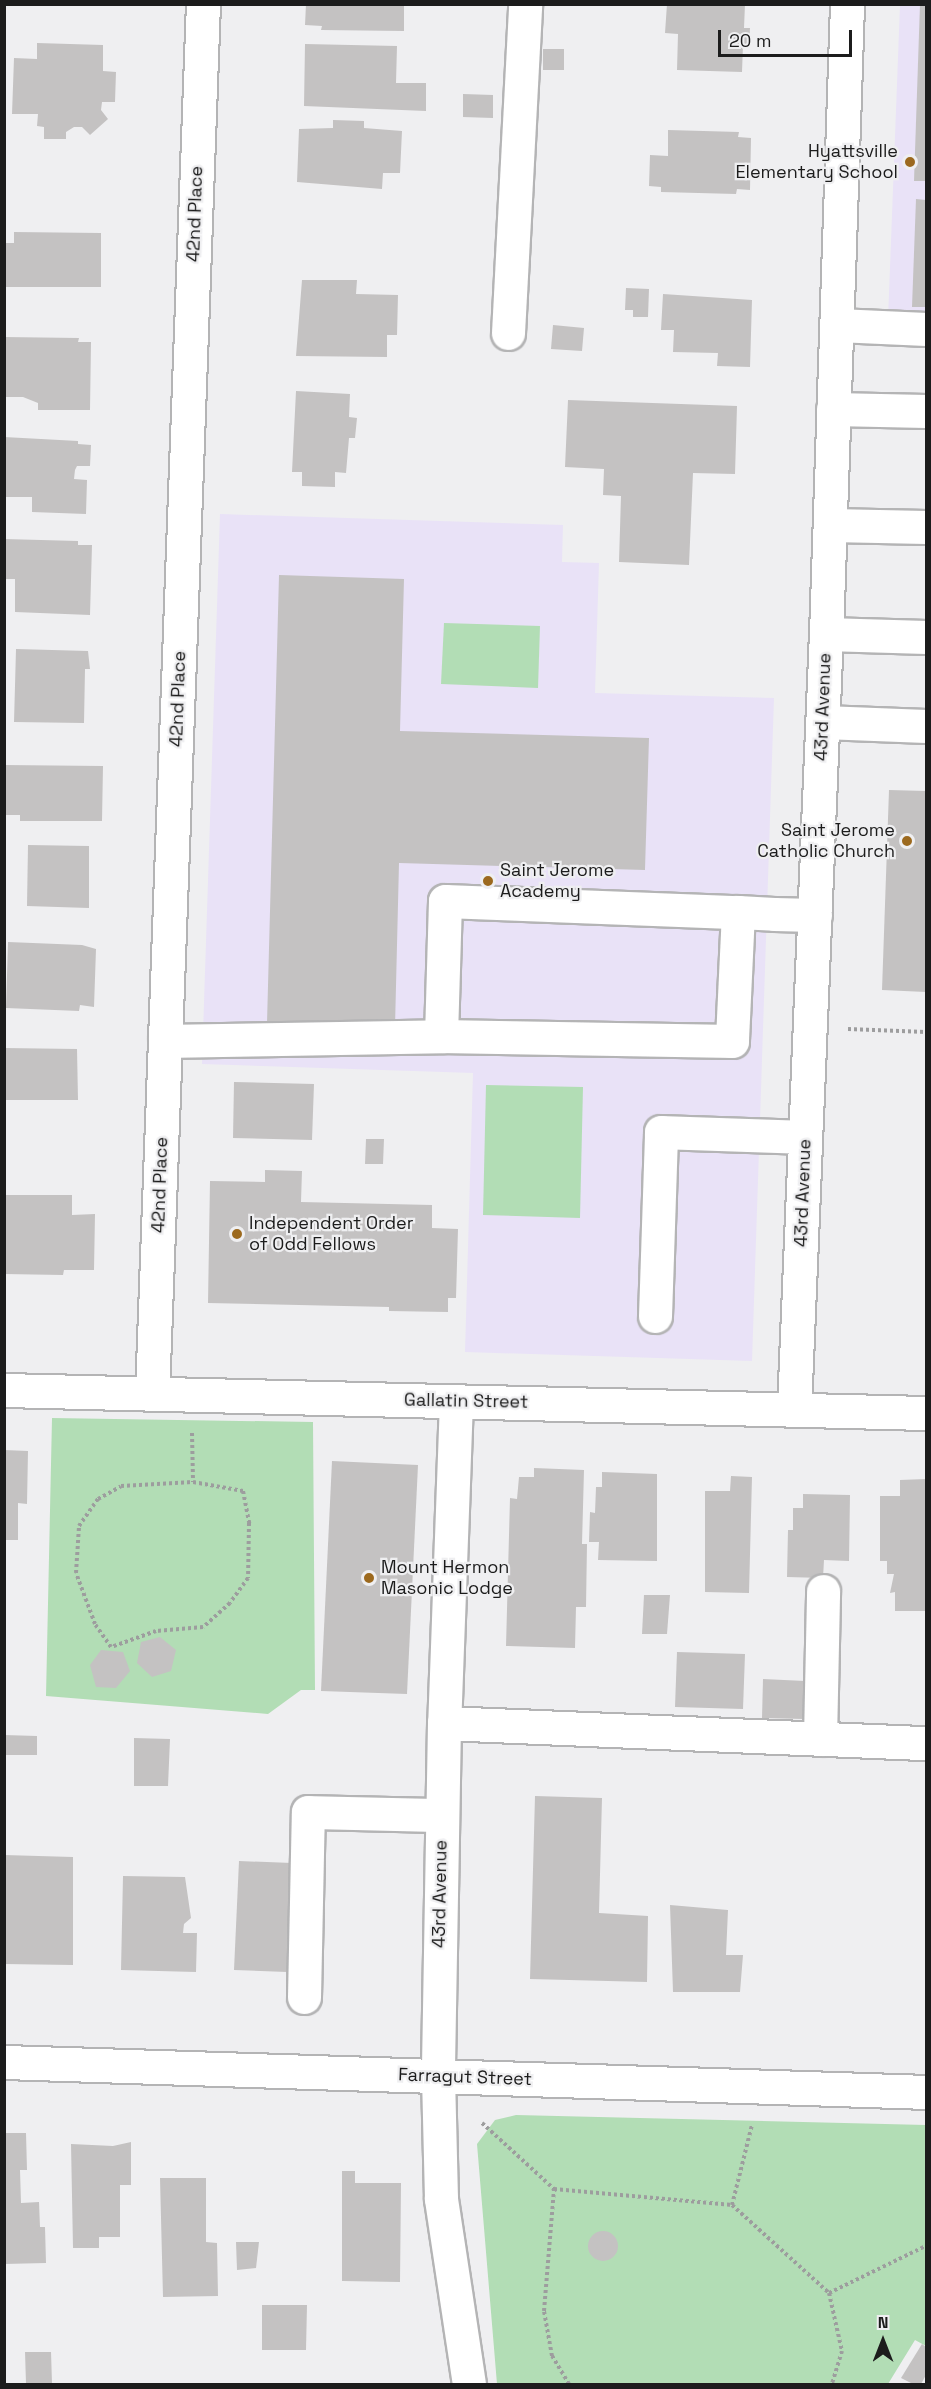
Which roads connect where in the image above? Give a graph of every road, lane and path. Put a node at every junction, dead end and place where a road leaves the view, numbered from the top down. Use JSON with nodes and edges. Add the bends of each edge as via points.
{"nodes":[{"id":1,"x":203,"y":4,"type":"edge"},
{"id":2,"x":525,"y":4,"type":"edge"},
{"id":3,"x":847,"y":4,"type":"edge"},
{"id":4,"x":837,"y":325,"type":"junction"},
{"id":5,"x":927,"y":329,"type":"edge"},
{"id":6,"x":508,"y":333,"type":"dead end"},
{"id":7,"x":833,"y":409,"type":"junction"},
{"id":8,"x":927,"y":411,"type":"edge"},
{"id":9,"x":830,"y":525,"type":"junction"},
{"id":10,"x":927,"y":527,"type":"edge"},
{"id":11,"x":826,"y":634,"type":"junction"},
{"id":12,"x":927,"y":637,"type":"edge"},
{"id":13,"x":823,"y":722,"type":"junction"},
{"id":14,"x":927,"y":726,"type":"edge"},
{"id":15,"x":738,"y":912,"type":"junction"},
{"id":16,"x":815,"y":915,"type":"junction"},
{"id":17,"x":838,"y":1029,"type":"dead end"},
{"id":18,"x":927,"y":1032,"type":"edge"},
{"id":19,"x":441,"y":1036,"type":"junction"},
{"id":20,"x":165,"y":1041,"type":"junction"},
{"id":21,"x":806,"y":1137,"type":"junction"},
{"id":22,"x":655,"y":1316,"type":"dead end"},
{"id":23,"x":4,"y":1390,"type":"edge"},
{"id":24,"x":152,"y":1394,"type":"junction"},
{"id":25,"x":456,"y":1401,"type":"junction"},
{"id":26,"x":794,"y":1409,"type":"junction"},
{"id":27,"x":927,"y":1413,"type":"edge"},
{"id":28,"x":192,"y":1429,"type":"dead end"},
{"id":29,"x":193,"y":1482,"type":"junction"},
{"id":30,"x":823,"y":1591,"type":"dead end"},
{"id":31,"x":444,"y":1723,"type":"junction"},
{"id":32,"x":820,"y":1738,"type":"junction"},
{"id":33,"x":927,"y":1743,"type":"edge"},
{"id":34,"x":441,"y":1815,"type":"junction"},
{"id":35,"x":304,"y":1997,"type":"dead end"},
{"id":36,"x":4,"y":2062,"type":"edge"},
{"id":37,"x":438,"y":2076,"type":"junction"},
{"id":38,"x":927,"y":2092,"type":"edge"},
{"id":39,"x":754,"y":2119,"type":"dead end"},
{"id":40,"x":482,"y":2123,"type":"dead end"},
{"id":41,"x":554,"y":2189,"type":"junction"},
{"id":42,"x":732,"y":2205,"type":"junction"},
{"id":43,"x":927,"y":2246,"type":"edge"},
{"id":44,"x":829,"y":2293,"type":"junction"},
{"id":45,"x":469,"y":2385,"type":"edge"},
{"id":46,"x":569,"y":2385,"type":"edge"},
{"id":47,"x":832,"y":2385,"type":"edge"}],
"edges":[{"from":1,"to":20,"type":"street","name":"42nd Place"},
{"from":2,"to":6,"type":"street"},
{"from":3,"to":4,"type":"street","name":"43rd Avenue"},
{"from":4,"to":5,"type":"street"},
{"from":4,"to":7,"type":"street","name":"43rd Avenue"},
{"from":7,"to":8,"type":"street"},
{"from":7,"to":9,"type":"street","name":"43rd Avenue"},
{"from":9,"to":10,"type":"street"},
{"from":9,"to":11,"type":"street","name":"43rd Avenue"},
{"from":11,"to":12,"type":"street"},
{"from":11,"to":13,"type":"street","name":"43rd Avenue"},
{"from":13,"to":14,"type":"street"},
{"from":13,"to":16,"type":"street","name":"43rd Avenue"},
{"from":15,"to":16,"type":"street"},
{"from":15,"to":19,"type":"street","via":[[732,1041]]},
{"from":15,"to":19,"type":"street","via":[[445,901]]},
{"from":16,"to":21,"type":"street","name":"43rd Avenue"},
{"from":17,"to":18,"type":"path"},
{"from":19,"to":20,"type":"street"},
{"from":20,"to":24,"type":"street","name":"42nd Place"},
{"from":21,"to":22,"type":"street","via":[[661,1132]]},
{"from":21,"to":26,"type":"street","name":"43rd Avenue"},
{"from":23,"to":24,"type":"street","name":"Gallatin Street"},
{"from":24,"to":25,"type":"street","name":"Gallatin Street"},
{"from":25,"to":26,"type":"street","name":"Gallatin Street"},
{"from":25,"to":31,"type":"street","name":"43rd Avenue"},
{"from":26,"to":27,"type":"street","name":"Gallatin Street"},
{"from":28,"to":29,"type":"path"},
{"from":29,"to":29,"type":"path","via":[[243,1491],[249,1523],[248,1578],[230,1604],[203,1627],[156,1631],[111,1647],[95,1624],[76,1573],[80,1526],[98,1499],[121,1486]]},
{"from":30,"to":32,"type":"street"},
{"from":31,"to":32,"type":"street"},
{"from":31,"to":34,"type":"street","name":"43rd Avenue"},
{"from":32,"to":33,"type":"street"},
{"from":34,"to":35,"type":"street","via":[[308,1812]]},
{"from":34,"to":37,"type":"street","name":"43rd Avenue"},
{"from":36,"to":37,"type":"street","name":"Farragut Street"},
{"from":37,"to":38,"type":"street","name":"Farragut Street"},
{"from":37,"to":45,"type":"street","name":"43rd Avenue","via":[[441,2199]]},
{"from":39,"to":42,"type":"path"},
{"from":40,"to":41,"type":"path"},
{"from":41,"to":42,"type":"path"},
{"from":41,"to":46,"type":"path","via":[[544,2311],[552,2356]]},
{"from":42,"to":44,"type":"path","via":[[807,2268]]},
{"from":43,"to":44,"type":"path"},
{"from":44,"to":47,"type":"path","via":[[842,2351]]}]}
